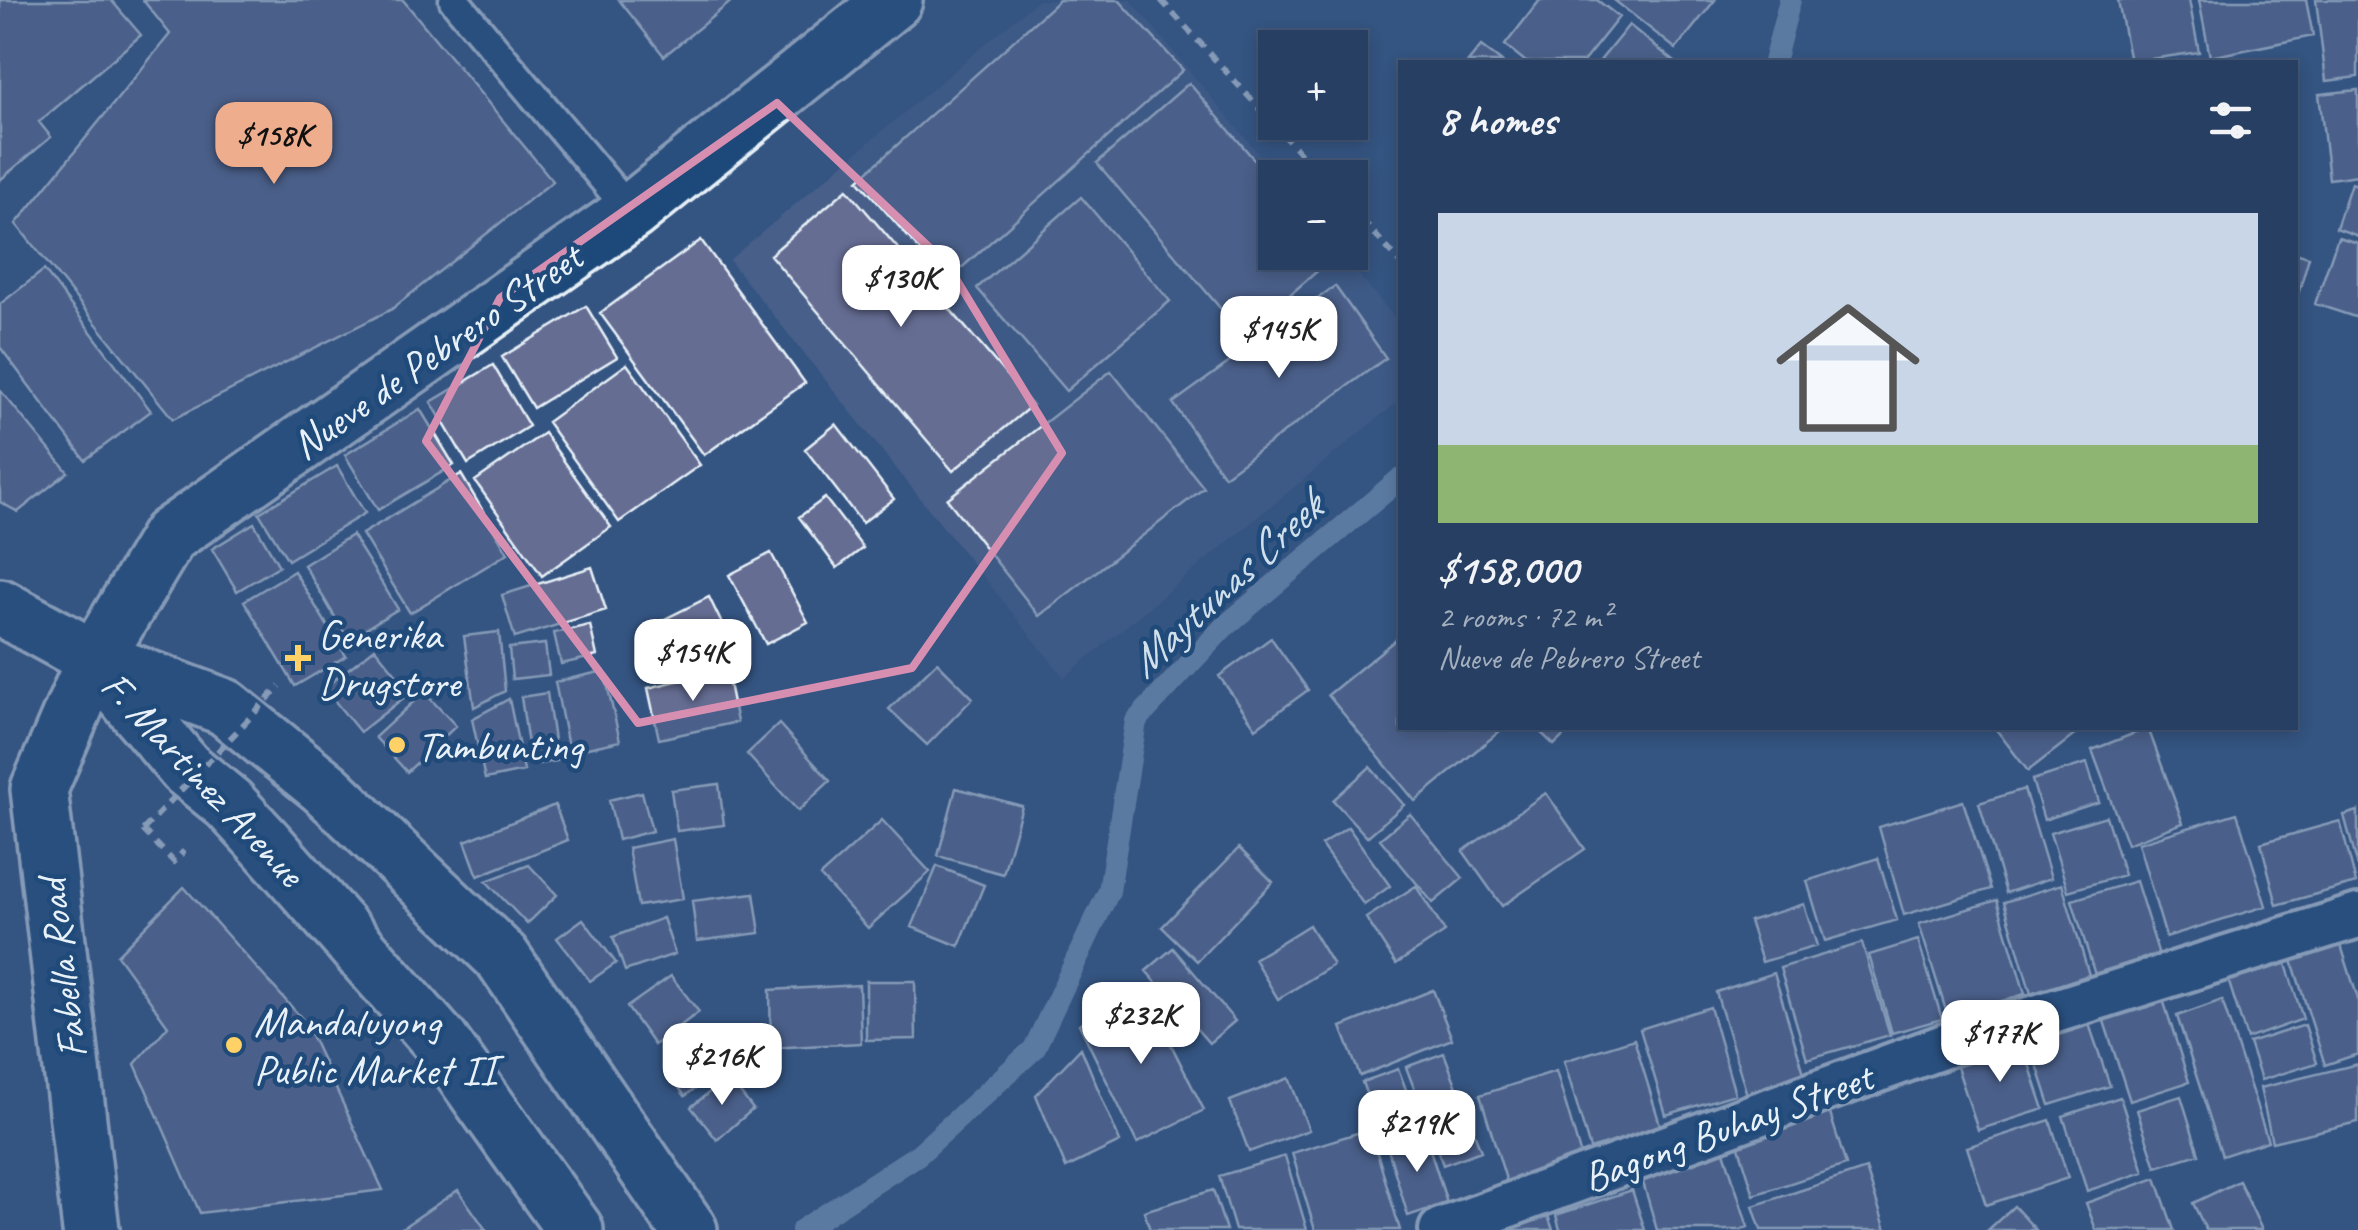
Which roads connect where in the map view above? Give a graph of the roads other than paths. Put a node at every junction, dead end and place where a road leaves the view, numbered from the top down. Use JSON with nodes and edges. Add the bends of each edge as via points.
{"nodes":[{"id":1,"x":454,"y":0,"type":"edge"},
{"id":2,"x":894,"y":0,"type":"edge"},
{"id":3,"x":631,"y":212,"type":"junction"},
{"id":4,"x":0,"y":607,"type":"edge"},
{"id":5,"x":94,"y":658,"type":"junction"},
{"id":6,"x":2358,"y":916,"type":"edge"},
{"id":7,"x":91,"y":1230,"type":"edge"},
{"id":8,"x":575,"y":1230,"type":"edge"},
{"id":9,"x":688,"y":1230,"type":"edge"},
{"id":10,"x":1441,"y":1230,"type":"edge"}],
"edges":[{"from":1,"to":3,"type":"lane"},
{"from":2,"to":3,"type":"main road","name":"Nueve de Pebrero Street"},
{"from":3,"to":5,"type":"main road","name":"Nueve de Pebrero Street","via":[[169,536]]},
{"from":4,"to":5,"type":"main road"},
{"from":5,"to":7,"type":"main road","name":"Fabella Road","via":[[40,790]]},
{"from":5,"to":8,"type":"main road","name":"F. Martinez Avenue","via":[[185,768],[229,804],[441,1042]]},
{"from":5,"to":9,"type":"main road","name":"F. Martinez Avenue","via":[[226,707],[390,848],[502,957]]},
{"from":6,"to":10,"type":"street","name":"Bagong Buhay Street","via":[[1947,1046]]}]}
